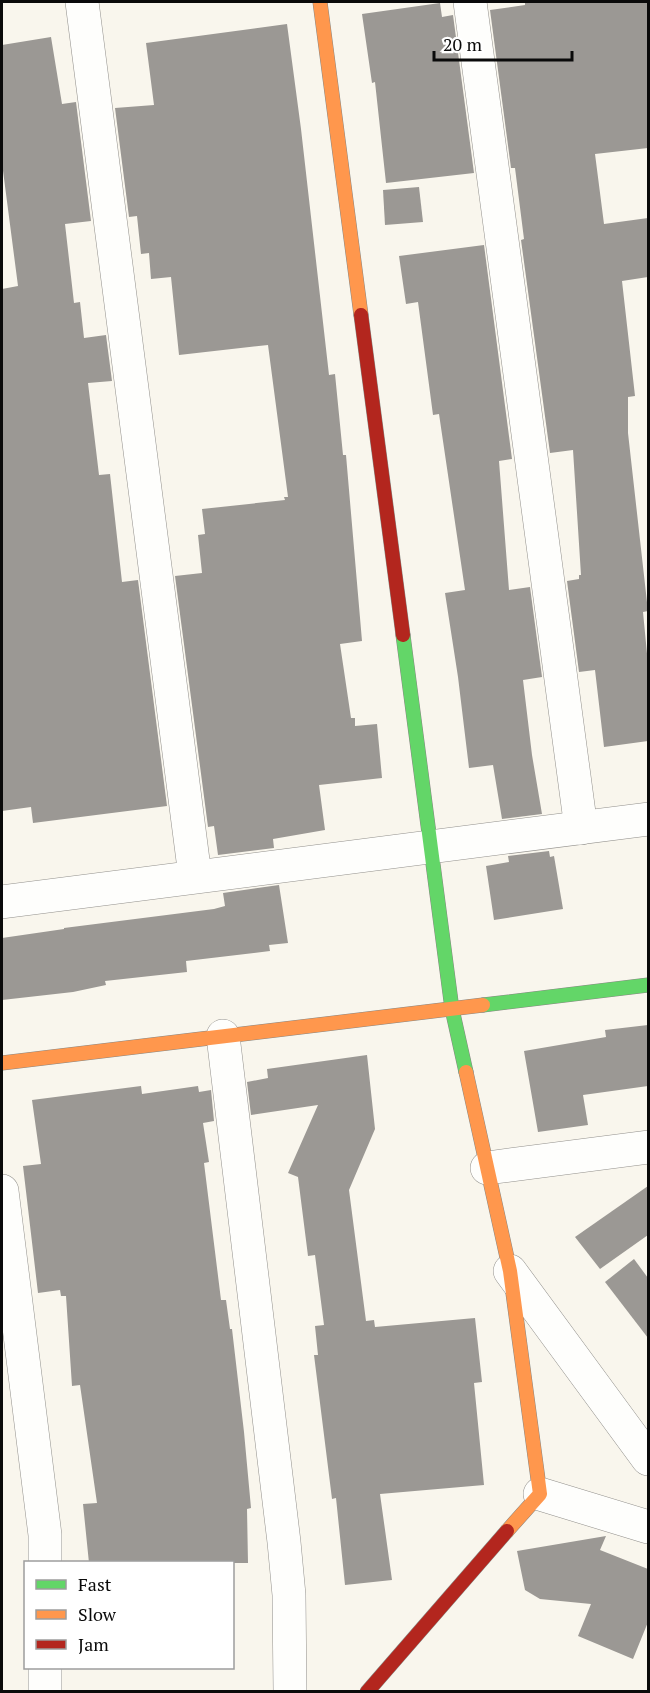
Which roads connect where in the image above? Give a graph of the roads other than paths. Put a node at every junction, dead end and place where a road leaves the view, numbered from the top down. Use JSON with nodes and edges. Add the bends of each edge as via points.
{"nodes":[{"id":1,"x":82,"y":2,"type":"edge"},
{"id":2,"x":320,"y":2,"type":"edge"},
{"id":3,"x":470,"y":2,"type":"edge"},
{"id":4,"x":648,"y":819,"type":"edge"},
{"id":5,"x":580,"y":828,"type":"junction"},
{"id":6,"x":431,"y":847,"type":"junction"},
{"id":7,"x":195,"y":876,"type":"junction"},
{"id":8,"x":2,"y":902,"type":"edge"},
{"id":9,"x":648,"y":985,"type":"edge"},
{"id":10,"x":453,"y":1009,"type":"junction"},
{"id":11,"x":223,"y":1036,"type":"junction"},
{"id":12,"x":2,"y":1063,"type":"edge"},
{"id":13,"x":648,"y":1147,"type":"edge"},
{"id":14,"x":488,"y":1168,"type":"junction"},
{"id":15,"x":2,"y":1191,"type":"edge"},
{"id":16,"x":510,"y":1271,"type":"junction"},
{"id":17,"x":648,"y":1459,"type":"edge"},
{"id":18,"x":540,"y":1494,"type":"junction"},
{"id":19,"x":648,"y":1527,"type":"edge"},
{"id":20,"x":45,"y":1561,"type":"edge"},
{"id":21,"x":45,"y":1669,"type":"edge"},
{"id":22,"x":45,"y":1692,"type":"edge"},
{"id":23,"x":290,"y":1692,"type":"edge"},
{"id":24,"x":367,"y":1692,"type":"edge"}],
"edges":[{"from":1,"to":7,"type":"street"},
{"from":2,"to":6,"type":"street"},
{"from":3,"to":5,"type":"street"},
{"from":4,"to":5,"type":"street"},
{"from":5,"to":6,"type":"street"},
{"from":6,"to":7,"type":"street"},
{"from":6,"to":10,"type":"street"},
{"from":7,"to":8,"type":"street"},
{"from":9,"to":10,"type":"street"},
{"from":10,"to":11,"type":"street"},
{"from":10,"to":14,"type":"street"},
{"from":11,"to":12,"type":"street"},
{"from":11,"to":23,"type":"street","via":[[284,1542]]},
{"from":13,"to":14,"type":"street"},
{"from":14,"to":16,"type":"street"},
{"from":15,"to":20,"type":"street","via":[[45,1535]]},
{"from":16,"to":17,"type":"street"},
{"from":16,"to":18,"type":"street"},
{"from":18,"to":19,"type":"street"},
{"from":18,"to":24,"type":"street"},
{"from":21,"to":22,"type":"street"}]}
